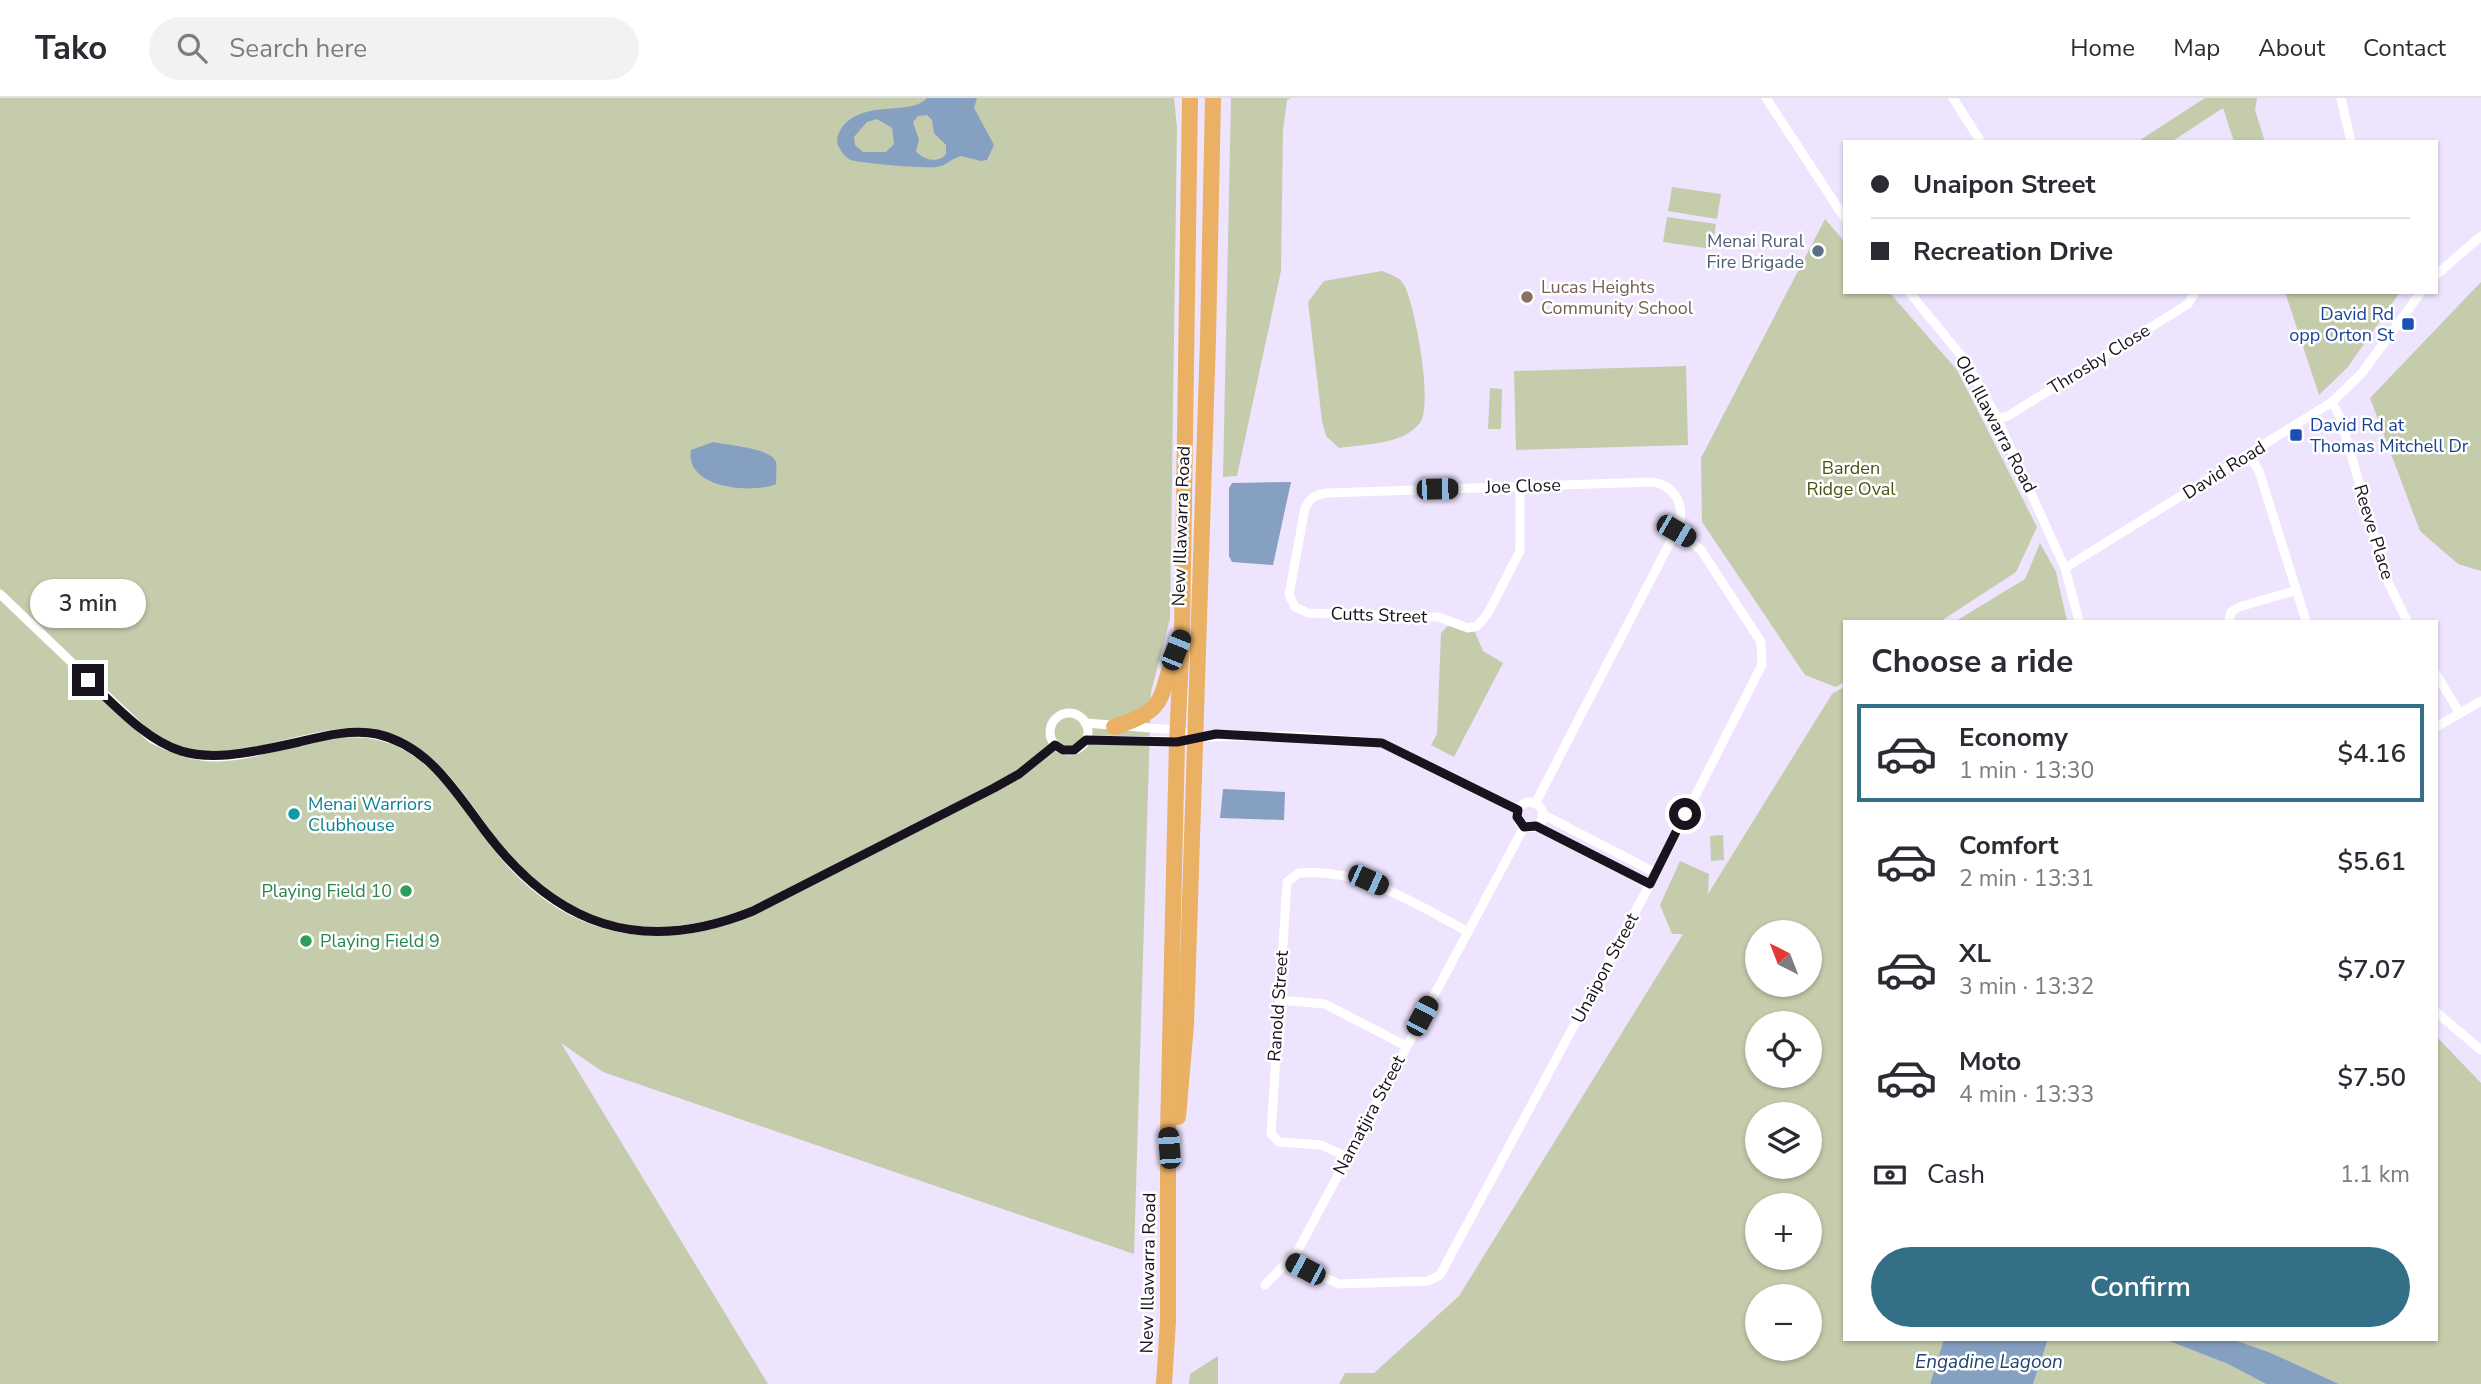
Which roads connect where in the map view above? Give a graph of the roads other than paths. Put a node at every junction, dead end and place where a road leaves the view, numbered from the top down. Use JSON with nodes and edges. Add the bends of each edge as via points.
{"nodes":[{"id":1,"x":1190,"y":98,"type":"edge"},
{"id":2,"x":1213,"y":98,"type":"edge"},
{"id":3,"x":1766,"y":98,"type":"edge"},
{"id":4,"x":1953,"y":98,"type":"edge"},
{"id":5,"x":2341,"y":98,"type":"edge"},
{"id":6,"x":1980,"y":140,"type":"edge"},
{"id":7,"x":2351,"y":140,"type":"edge"},
{"id":8,"x":1843,"y":215,"type":"edge"},
{"id":9,"x":2481,"y":236,"type":"edge"},
{"id":10,"x":2438,"y":273,"type":"edge"},
{"id":11,"x":1911,"y":294,"type":"edge"},
{"id":12,"x":2194,"y":294,"type":"edge"},
{"id":13,"x":2420,"y":294,"type":"edge"},
{"id":14,"x":2332,"y":402,"type":"junction"},
{"id":15,"x":1997,"y":419,"type":"junction"},
{"id":16,"x":2249,"y":455,"type":"junction"},
{"id":17,"x":1520,"y":487,"type":"junction"},
{"id":18,"x":1676,"y":531,"type":"junction"},
{"id":19,"x":2066,"y":568,"type":"junction"},
{"id":20,"x":2297,"y":590,"type":"junction"},
{"id":21,"x":0,"y":594,"type":"edge"},
{"id":22,"x":1295,"y":607,"type":"joint"},
{"id":23,"x":2079,"y":620,"type":"edge"},
{"id":24,"x":2229,"y":620,"type":"edge"},
{"id":25,"x":2306,"y":620,"type":"edge"},
{"id":26,"x":2407,"y":620,"type":"edge"},
{"id":27,"x":1182,"y":635,"type":"junction"},
{"id":28,"x":2438,"y":677,"type":"edge"},
{"id":29,"x":2481,"y":701,"type":"edge"},
{"id":30,"x":2459,"y":712,"type":"junction"},
{"id":31,"x":1085,"y":723,"type":"junction"},
{"id":32,"x":2438,"y":726,"type":"edge"},
{"id":33,"x":1114,"y":727,"type":"junction"},
{"id":34,"x":1177,"y":736,"type":"junction"},
{"id":35,"x":1194,"y":736,"type":"junction"},
{"id":36,"x":1086,"y":740,"type":"junction"},
{"id":37,"x":1055,"y":745,"type":"junction"},
{"id":38,"x":1535,"y":804,"type":"junction"},
{"id":39,"x":1518,"y":810,"type":"junction"},
{"id":40,"x":1542,"y":814,"type":"junction"},
{"id":41,"x":1536,"y":826,"type":"junction"},
{"id":42,"x":1524,"y":827,"type":"junction"},
{"id":43,"x":1656,"y":873,"type":"junction"},
{"id":44,"x":1650,"y":884,"type":"junction"},
{"id":45,"x":1467,"y":931,"type":"junction"},
{"id":46,"x":1279,"y":1000,"type":"junction"},
{"id":47,"x":2438,"y":1014,"type":"edge"},
{"id":48,"x":1406,"y":1046,"type":"junction"},
{"id":49,"x":2481,"y":1050,"type":"edge"},
{"id":50,"x":1348,"y":1157,"type":"junction"},
{"id":51,"x":1170,"y":1164,"type":"junction"},
{"id":52,"x":1290,"y":1262,"type":"junction"},
{"id":53,"x":1265,"y":1285,"type":"dead end"},
{"id":54,"x":1164,"y":1384,"type":"edge"}],
"edges":[{"from":1,"to":27,"type":"highway","name":"New Illawarra Road"},
{"from":2,"to":35,"type":"highway","name":"New Illawarra Road"},
{"from":3,"to":8,"type":"street"},
{"from":4,"to":6,"type":"street"},
{"from":5,"to":7,"type":"street"},
{"from":9,"to":10,"type":"street"},
{"from":11,"to":15,"type":"street","name":"Old Illawarra Road","via":[[1964,359]]},
{"from":12,"to":15,"type":"street","name":"Throsby Close","via":[[2188,304]]},
{"from":13,"to":14,"type":"street","name":"David Road","via":[[2362,373]]},
{"from":14,"to":16,"type":"street","name":"David Road"},
{"from":14,"to":26,"type":"street","name":"Reeve Place","via":[[2388,582]]},
{"from":15,"to":19,"type":"street","name":"Old Illawarra Road"},
{"from":16,"to":19,"type":"street","name":"David Road"},
{"from":16,"to":20,"type":"street","via":[[2259,471]]},
{"from":17,"to":18,"type":"street","name":"Joe Close","via":[[1651,482],[1666,486],[1678,499],[1681,515]]},
{"from":17,"to":22,"type":"street","name":"Joe Close","via":[[1314,496],[1305,508],[1290,579],[1289,595]]},
{"from":17,"to":22,"type":"street","name":"Cutts Street","via":[[1520,551],[1477,626],[1468,628],[1438,617],[1308,613]]},
{"from":18,"to":38,"type":"street"},
{"from":18,"to":43,"type":"street","name":"Unaipon Street","via":[[1701,550],[1761,642],[1763,653],[1762,665]]},
{"from":19,"to":23,"type":"street","name":"Old Illawarra Road"},
{"from":20,"to":24,"type":"street","via":[[2239,607]]},
{"from":20,"to":25,"type":"street"},
{"from":21,"to":37,"type":"street","via":[[152,739],[215,757],[353,732],[398,742],[437,768],[495,844],[536,888],[575,912],[640,931],[678,933],[753,911],[994,788]]},
{"from":27,"to":33,"type":"highway","via":[[1157,706]]},
{"from":27,"to":34,"type":"highway","name":"New Illawarra Road"},
{"from":28,"to":30,"type":"street"},
{"from":29,"to":30,"type":"street"},
{"from":30,"to":32,"type":"street"},
{"from":31,"to":33,"type":"street"},
{"from":31,"to":36,"type":"street"},
{"from":31,"to":37,"type":"street","via":[[1072,714],[1056,719],[1050,729]]},
{"from":33,"to":34,"type":"street"},
{"from":34,"to":35,"type":"street"},
{"from":34,"to":36,"type":"street"},
{"from":34,"to":51,"type":"highway","name":"New Illawarra Road"},
{"from":35,"to":39,"type":"street","via":[[1293,736],[1382,743]]},
{"from":35,"to":51,"type":"highway","name":"New Illawarra Road","via":[[1186,1025]]},
{"from":36,"to":37,"type":"street","via":[[1074,750]]},
{"from":38,"to":39,"type":"street","via":[[1527,803]]},
{"from":38,"to":40,"type":"street"},
{"from":39,"to":42,"type":"street"},
{"from":40,"to":41,"type":"street"},
{"from":40,"to":43,"type":"street"},
{"from":41,"to":42,"type":"street"},
{"from":41,"to":44,"type":"street"},
{"from":42,"to":45,"type":"street","name":"Namatjira Street"},
{"from":43,"to":44,"type":"street","name":"Unaipon Street"},
{"from":44,"to":52,"type":"street","name":"Unaipon Street","via":[[1440,1275],[1428,1281],[1339,1284]]},
{"from":45,"to":46,"type":"street","name":"Ranold Street","via":[[1368,880],[1335,873],[1294,875],[1285,888]]},
{"from":45,"to":48,"type":"street","name":"Namatjira Street"},
{"from":46,"to":48,"type":"street","via":[[1325,1004]]},
{"from":46,"to":50,"type":"street","name":"Ranold Street","via":[[1270,1127],[1275,1139],[1321,1145]]},
{"from":47,"to":49,"type":"street"},
{"from":48,"to":50,"type":"street","name":"Namatjira Street"},
{"from":50,"to":52,"type":"street","name":"Namatjira Street"},
{"from":51,"to":54,"type":"highway","name":"New Illawarra Road"},
{"from":52,"to":53,"type":"street","name":"Namatjira Street"}]}
